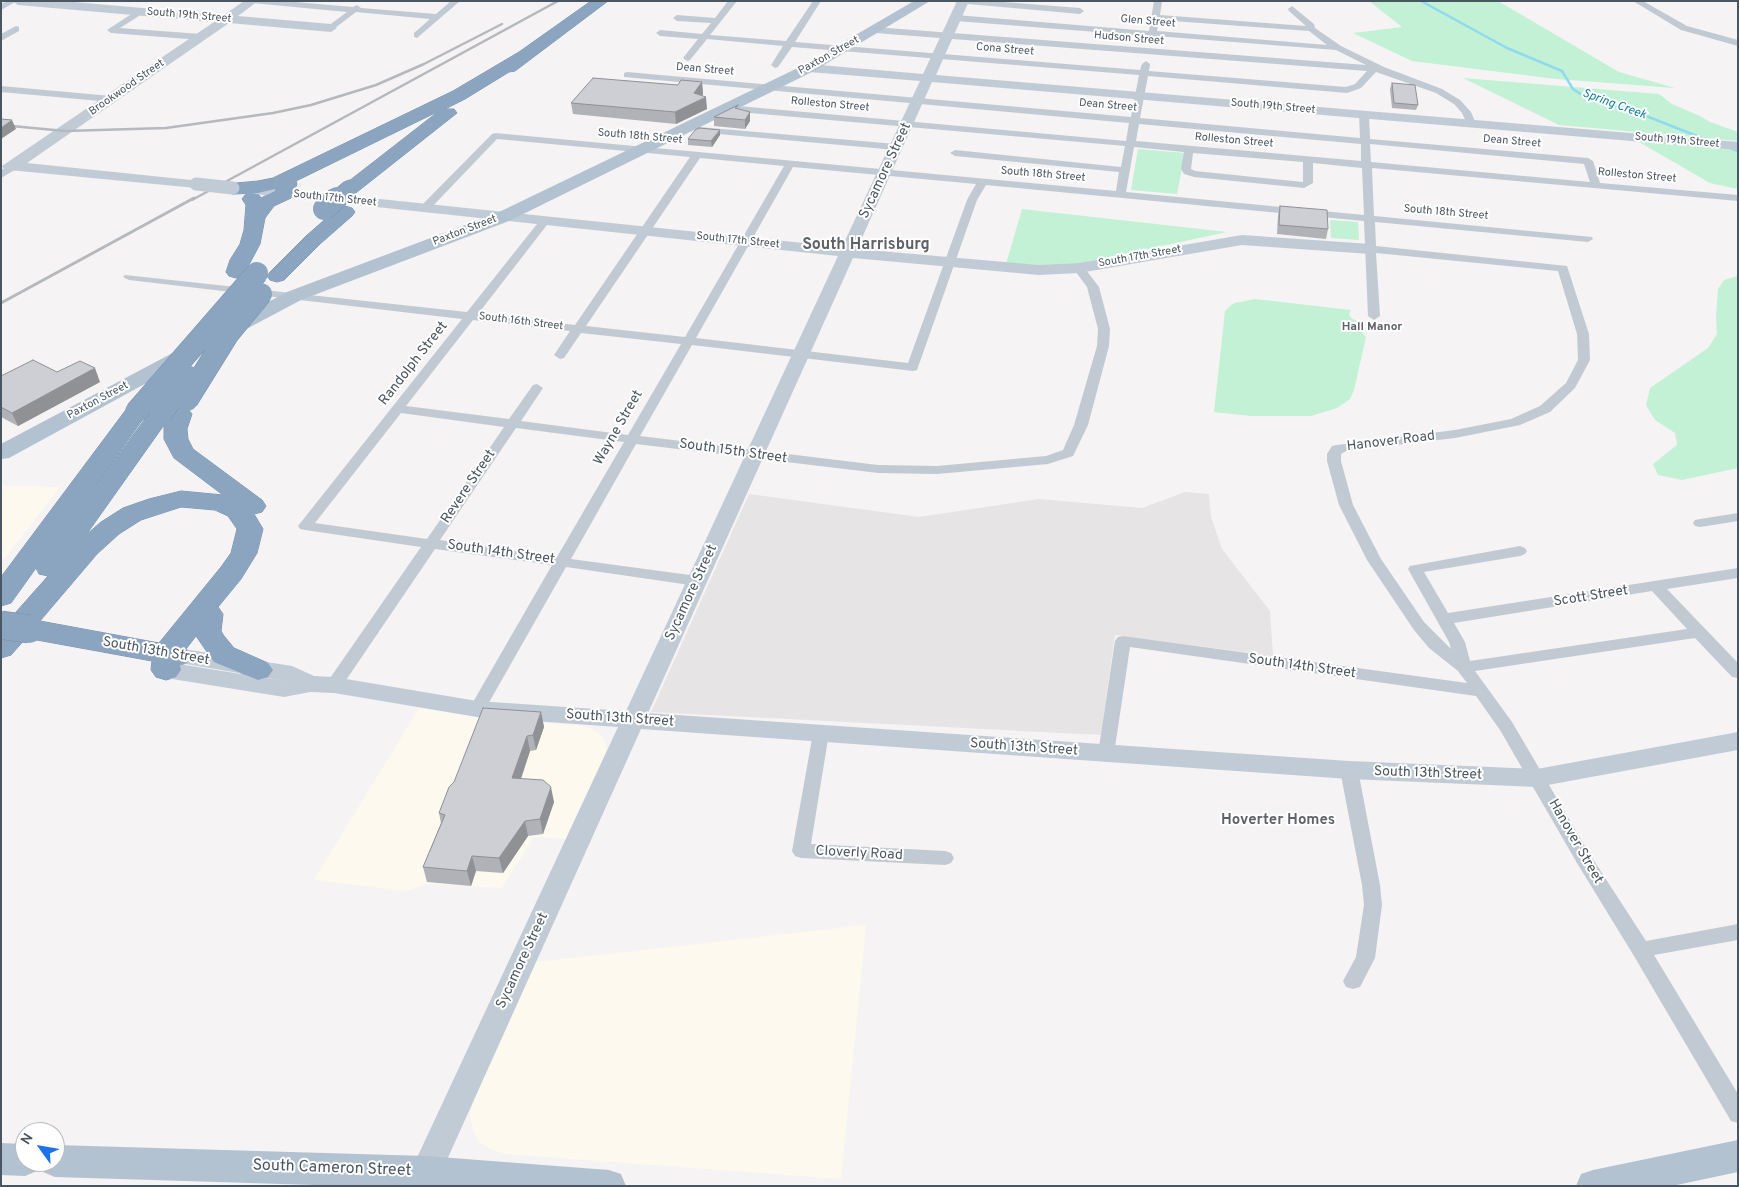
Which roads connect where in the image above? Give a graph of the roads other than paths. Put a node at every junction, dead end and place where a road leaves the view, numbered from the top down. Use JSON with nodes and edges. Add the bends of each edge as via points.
{"nodes":[{"id":1,"x":13,"y":1,"type":"edge"},
{"id":2,"x":18,"y":1,"type":"edge"},
{"id":3,"x":252,"y":1,"type":"edge"},
{"id":4,"x":366,"y":1,"type":"edge"},
{"id":5,"x":456,"y":1,"type":"edge"},
{"id":6,"x":601,"y":1,"type":"edge"},
{"id":7,"x":615,"y":1,"type":"edge"},
{"id":8,"x":733,"y":1,"type":"edge"},
{"id":9,"x":817,"y":1,"type":"edge"},
{"id":10,"x":924,"y":1,"type":"edge"},
{"id":11,"x":957,"y":1,"type":"edge"},
{"id":12,"x":1158,"y":1,"type":"edge"},
{"id":13,"x":1637,"y":1,"type":"edge"},
{"id":14,"x":963,"y":2,"type":"edge"},
{"id":15,"x":82,"y":4,"type":"edge"},
{"id":16,"x":1,"y":8,"type":"edge"},
{"id":17,"x":1292,"y":9,"type":"dead end"},
{"id":18,"x":354,"y":10,"type":"junction"},
{"id":19,"x":1080,"y":11,"type":"dead end"},
{"id":20,"x":139,"y":12,"type":"junction"},
{"id":21,"x":438,"y":16,"type":"junction"},
{"id":22,"x":1155,"y":17,"type":"junction"},
{"id":23,"x":677,"y":18,"type":"dead end"},
{"id":24,"x":956,"y":18,"type":"junction"},
{"id":25,"x":226,"y":20,"type":"junction"},
{"id":26,"x":716,"y":21,"type":"junction"},
{"id":27,"x":331,"y":28,"type":"joint"},
{"id":28,"x":16,"y":29,"type":"dead end"},
{"id":29,"x":875,"y":30,"type":"junction"},
{"id":30,"x":1311,"y":30,"type":"junction"},
{"id":31,"x":660,"y":33,"type":"dead end"},
{"id":32,"x":1152,"y":33,"type":"junction"},
{"id":33,"x":417,"y":35,"type":"dead end"},
{"id":34,"x":948,"y":36,"type":"junction"},
{"id":35,"x":200,"y":37,"type":"junction"},
{"id":36,"x":704,"y":37,"type":"junction"},
{"id":37,"x":1,"y":38,"type":"edge"},
{"id":38,"x":1738,"y":43,"type":"edge"},
{"id":39,"x":789,"y":44,"type":"junction"},
{"id":40,"x":844,"y":48,"type":"junction"},
{"id":41,"x":1338,"y":48,"type":"junction"},
{"id":42,"x":1149,"y":52,"type":"junction"},
{"id":43,"x":523,"y":56,"type":"junction"},
{"id":44,"x":938,"y":56,"type":"junction"},
{"id":45,"x":687,"y":58,"type":"dead end"},
{"id":46,"x":775,"y":65,"type":"dead end"},
{"id":47,"x":809,"y":68,"type":"junction"},
{"id":48,"x":1377,"y":70,"type":"junction"},
{"id":49,"x":1144,"y":73,"type":"junction"},
{"id":50,"x":627,"y":76,"type":"dead end"},
{"id":51,"x":928,"y":79,"type":"junction"},
{"id":52,"x":1,"y":89,"type":"edge"},
{"id":53,"x":767,"y":89,"type":"junction"},
{"id":54,"x":1140,"y":96,"type":"junction"},
{"id":55,"x":111,"y":99,"type":"junction"},
{"id":56,"x":917,"y":102,"type":"junction"},
{"id":57,"x":727,"y":108,"type":"junction"},
{"id":58,"x":1364,"y":114,"type":"junction"},
{"id":59,"x":1135,"y":121,"type":"junction"},
{"id":60,"x":907,"y":124,"type":"junction"},
{"id":61,"x":1470,"y":124,"type":"junction"},
{"id":62,"x":686,"y":128,"type":"junction"},
{"id":63,"x":1365,"y":141,"type":"junction"},
{"id":64,"x":1130,"y":144,"type":"junction"},
{"id":65,"x":1733,"y":146,"type":"edge"},
{"id":66,"x":896,"y":147,"type":"junction"},
{"id":67,"x":641,"y":150,"type":"junction"},
{"id":68,"x":1189,"y":150,"type":"junction"},
{"id":69,"x":955,"y":153,"type":"dead end"},
{"id":70,"x":697,"y":155,"type":"junction"},
{"id":71,"x":331,"y":156,"type":"junction"},
{"id":72,"x":1308,"y":160,"type":"junction"},
{"id":73,"x":790,"y":164,"type":"junction"},
{"id":74,"x":8,"y":165,"type":"edge"},
{"id":75,"x":1366,"y":165,"type":"junction"},
{"id":76,"x":1125,"y":170,"type":"junction"},
{"id":77,"x":885,"y":173,"type":"junction"},
{"id":78,"x":1,"y":175,"type":"edge"},
{"id":79,"x":984,"y":182,"type":"junction"},
{"id":80,"x":1596,"y":185,"type":"junction"},
{"id":81,"x":233,"y":188,"type":"junction"},
{"id":82,"x":284,"y":194,"type":"junction"},
{"id":83,"x":1120,"y":195,"type":"junction"},
{"id":84,"x":1738,"y":198,"type":"edge"},
{"id":85,"x":425,"y":208,"type":"junction"},
{"id":86,"x":256,"y":216,"type":"junction"},
{"id":87,"x":503,"y":217,"type":"junction"},
{"id":88,"x":1368,"y":218,"type":"junction"},
{"id":89,"x":545,"y":221,"type":"junction"},
{"id":90,"x":645,"y":231,"type":"junction"},
{"id":91,"x":1588,"y":239,"type":"dead end"},
{"id":92,"x":745,"y":241,"type":"junction"},
{"id":93,"x":1370,"y":250,"type":"junction"},
{"id":94,"x":848,"y":252,"type":"junction"},
{"id":95,"x":950,"y":263,"type":"junction"},
{"id":96,"x":1079,"y":268,"type":"junction"},
{"id":97,"x":1563,"y":268,"type":"joint"},
{"id":98,"x":129,"y":277,"type":"dead end"},
{"id":99,"x":258,"y":279,"type":"junction"},
{"id":100,"x":294,"y":296,"type":"junction"},
{"id":101,"x":471,"y":316,"type":"junction"},
{"id":102,"x":1374,"y":316,"type":"dead end"},
{"id":103,"x":578,"y":328,"type":"junction"},
{"id":104,"x":688,"y":341,"type":"junction"},
{"id":105,"x":801,"y":354,"type":"junction"},
{"id":106,"x":560,"y":355,"type":"dead end"},
{"id":107,"x":537,"y":388,"type":"dead end"},
{"id":108,"x":398,"y":409,"type":"junction"},
{"id":109,"x":159,"y":413,"type":"junction"},
{"id":110,"x":513,"y":424,"type":"junction"},
{"id":111,"x":632,"y":439,"type":"junction"},
{"id":112,"x":1,"y":452,"type":"edge"},
{"id":113,"x":756,"y":454,"type":"junction"},
{"id":114,"x":1738,"y":517,"type":"edge"},
{"id":115,"x":1700,"y":523,"type":"dead end"},
{"id":116,"x":306,"y":526,"type":"joint"},
{"id":117,"x":431,"y":544,"type":"junction"},
{"id":118,"x":1520,"y":551,"type":"dead end"},
{"id":119,"x":562,"y":562,"type":"junction"},
{"id":120,"x":1738,"y":573,"type":"edge"},
{"id":121,"x":697,"y":581,"type":"junction"},
{"id":122,"x":1656,"y":587,"type":"junction"},
{"id":123,"x":1,"y":597,"type":"edge"},
{"id":124,"x":201,"y":616,"type":"junction"},
{"id":125,"x":1445,"y":619,"type":"junction"},
{"id":126,"x":1,"y":625,"type":"edge"},
{"id":127,"x":1699,"y":632,"type":"junction"},
{"id":128,"x":1,"y":634,"type":"edge"},
{"id":129,"x":1,"y":641,"type":"edge"},
{"id":130,"x":68,"y":644,"type":"junction"},
{"id":131,"x":116,"y":644,"type":"junction"},
{"id":132,"x":1,"y":648,"type":"edge"},
{"id":133,"x":170,"y":660,"type":"junction"},
{"id":134,"x":1464,"y":667,"type":"junction"},
{"id":135,"x":258,"y":670,"type":"junction"},
{"id":136,"x":1738,"y":673,"type":"edge"},
{"id":137,"x":310,"y":684,"type":"junction"},
{"id":138,"x":334,"y":686,"type":"junction"},
{"id":139,"x":1481,"y":691,"type":"junction"},
{"id":140,"x":477,"y":709,"type":"junction"},
{"id":141,"x":634,"y":719,"type":"junction"},
{"id":142,"x":821,"y":733,"type":"junction"},
{"id":143,"x":1738,"y":741,"type":"edge"},
{"id":144,"x":1106,"y":754,"type":"junction"},
{"id":145,"x":1349,"y":770,"type":"junction"},
{"id":146,"x":1538,"y":778,"type":"junction"},
{"id":147,"x":945,"y":858,"type":"dead end"},
{"id":148,"x":1738,"y":932,"type":"edge"},
{"id":149,"x":1641,"y":950,"type":"junction"},
{"id":150,"x":1353,"y":982,"type":"dead end"},
{"id":151,"x":1738,"y":1114,"type":"edge"},
{"id":152,"x":1738,"y":1156,"type":"edge"},
{"id":153,"x":1,"y":1159,"type":"edge"},
{"id":154,"x":15,"y":1160,"type":"edge"},
{"id":155,"x":65,"y":1161,"type":"edge"},
{"id":156,"x":424,"y":1179,"type":"edge"},
{"id":157,"x":609,"y":1186,"type":"edge"},
{"id":158,"x":1593,"y":1186,"type":"edge"}],
"edges":[{"from":1,"to":16,"type":"street"},
{"from":2,"to":15,"type":"main road","name":"South 19th Street"},
{"from":3,"to":18,"type":"street"},
{"from":3,"to":25,"type":"main road","name":"Brookwood Street"},
{"from":4,"to":18,"type":"street"},
{"from":5,"to":21,"type":"street"},
{"from":6,"to":43,"type":"highway"},
{"from":7,"to":99,"type":"highway","via":[[472,107],[313,240]]},
{"from":8,"to":26,"type":"street"},
{"from":9,"to":39,"type":"street"},
{"from":10,"to":29,"type":"main road","name":"Paxton Street"},
{"from":11,"to":14,"type":"street"},
{"from":12,"to":22,"type":"street"},
{"from":13,"to":38,"type":"street","via":[[1684,28]]},
{"from":14,"to":19,"type":"street"},
{"from":14,"to":24,"type":"main road","name":"Sycamore Street"},
{"from":15,"to":20,"type":"main road","name":"South 19th Street"},
{"from":17,"to":30,"type":"street","via":[[1311,26]]},
{"from":18,"to":21,"type":"street"},
{"from":18,"to":27,"type":"street"},
{"from":20,"to":25,"type":"main road","name":"South 19th Street"},
{"from":20,"to":35,"type":"street","via":[[111,30]]},
{"from":21,"to":33,"type":"street"},
{"from":22,"to":30,"type":"street"},
{"from":22,"to":32,"type":"street"},
{"from":23,"to":26,"type":"street"},
{"from":24,"to":32,"type":"street","name":"Glen Street"},
{"from":24,"to":34,"type":"main road","name":"Sycamore Street"},
{"from":25,"to":27,"type":"main road","name":"South 19th Street"},
{"from":25,"to":35,"type":"main road","name":"Brookwood Street"},
{"from":26,"to":36,"type":"street"},
{"from":28,"to":37,"type":"street"},
{"from":29,"to":34,"type":"street","name":"Hudson Street"},
{"from":29,"to":40,"type":"main road","name":"Paxton Street"},
{"from":30,"to":41,"type":"street"},
{"from":31,"to":36,"type":"street","name":"Cona Street"},
{"from":32,"to":41,"type":"street","name":"Glen Street"},
{"from":32,"to":42,"type":"street"},
{"from":34,"to":42,"type":"street","name":"Hudson Street"},
{"from":34,"to":44,"type":"main road","name":"Sycamore Street"},
{"from":35,"to":55,"type":"main road","name":"Brookwood Street"},
{"from":36,"to":39,"type":"street","name":"Cona Street"},
{"from":36,"to":45,"type":"street"},
{"from":39,"to":40,"type":"street","name":"Cona Street"},
{"from":39,"to":46,"type":"street"},
{"from":40,"to":44,"type":"street","name":"Cona Street"},
{"from":40,"to":47,"type":"main road","name":"Paxton Street"},
{"from":41,"to":48,"type":"street"},
{"from":42,"to":48,"type":"street","name":"Hudson Street"},
{"from":42,"to":49,"type":"street"},
{"from":43,"to":71,"type":"highway","via":[[459,95]]},
{"from":43,"to":99,"type":"highway","bridge":true,"via":[[324,209],[281,248]]},
{"from":44,"to":49,"type":"street","name":"Cona Street"},
{"from":44,"to":51,"type":"main road","name":"Sycamore Street"},
{"from":47,"to":51,"type":"main road","name":"South 19th Street"},
{"from":47,"to":53,"type":"main road","name":"Paxton Street"},
{"from":48,"to":49,"type":"street","name":"Cona Street","via":[[1358,86],[1347,90]]},
{"from":48,"to":61,"type":"street","via":[[1439,91],[1457,102],[1466,112]]},
{"from":49,"to":54,"type":"street"},
{"from":50,"to":53,"type":"street","name":"Dean Street"},
{"from":51,"to":54,"type":"main road","name":"South 19th Street"},
{"from":51,"to":56,"type":"main road","name":"Sycamore Street"},
{"from":52,"to":55,"type":"street"},
{"from":53,"to":56,"type":"street","name":"Dean Street"},
{"from":53,"to":57,"type":"main road","name":"Paxton Street"},
{"from":54,"to":58,"type":"main road","name":"South 19th Street"},
{"from":54,"to":59,"type":"street"},
{"from":55,"to":74,"type":"main road","name":"Brookwood Street"},
{"from":56,"to":59,"type":"street","name":"Dean Street"},
{"from":56,"to":60,"type":"main road","name":"Sycamore Street"},
{"from":57,"to":60,"type":"street","name":"Rolleston Street"},
{"from":57,"to":62,"type":"main road","name":"Paxton Street"},
{"from":58,"to":61,"type":"main road","name":"South 19th Street"},
{"from":58,"to":63,"type":"street"},
{"from":59,"to":63,"type":"street","name":"Dean Street"},
{"from":59,"to":64,"type":"street"},
{"from":60,"to":64,"type":"street","name":"Rolleston Street"},
{"from":60,"to":66,"type":"main road","name":"Sycamore Street"},
{"from":61,"to":65,"type":"main road","name":"South 19th Street"},
{"from":62,"to":66,"type":"street"},
{"from":62,"to":67,"type":"main road","name":"Paxton Street"},
{"from":63,"to":75,"type":"street"},
{"from":63,"to":80,"type":"street","name":"Dean Street","via":[[1588,161]]},
{"from":64,"to":68,"type":"street","name":"Rolleston Street"},
{"from":64,"to":76,"type":"street"},
{"from":66,"to":77,"type":"main road","name":"Sycamore Street"},
{"from":67,"to":70,"type":"street","name":"South 18th Street"},
{"from":67,"to":85,"type":"street","name":"South 18th Street","via":[[495,136]]},
{"from":67,"to":87,"type":"main road","name":"Paxton Street"},
{"from":68,"to":72,"type":"street","name":"Rolleston Street"},
{"from":68,"to":72,"type":"street","via":[[1186,169],[1194,174],[1304,185],[1308,183]]},
{"from":69,"to":76,"type":"street"},
{"from":70,"to":73,"type":"street","name":"South 18th Street"},
{"from":70,"to":90,"type":"street"},
{"from":71,"to":81,"type":"highway","via":[[268,186]]},
{"from":71,"to":82,"type":"highway","via":[[286,184]]},
{"from":72,"to":75,"type":"street","name":"Rolleston Street"},
{"from":73,"to":77,"type":"street","name":"South 18th Street"},
{"from":73,"to":92,"type":"street","name":"Wayne Street"},
{"from":74,"to":78,"type":"street","name":"Brookwood Street"},
{"from":74,"to":81,"type":"main road","name":"South 17th Street","bridge":true},
{"from":75,"to":80,"type":"street","name":"Rolleston Street"},
{"from":75,"to":88,"type":"street"},
{"from":76,"to":83,"type":"street"},
{"from":77,"to":79,"type":"street","name":"South 18th Street"},
{"from":77,"to":94,"type":"main road","name":"Sycamore Street"},
{"from":79,"to":83,"type":"street","name":"South 18th Street"},
{"from":79,"to":95,"type":"street","via":[[972,200]]},
{"from":80,"to":84,"type":"street","name":"Rolleston Street"},
{"from":81,"to":82,"type":"main road","name":"South 17th Street"},
{"from":81,"to":86,"type":"highway","via":[[251,198],[256,205]]},
{"from":82,"to":85,"type":"main road","name":"South 17th Street"},
{"from":82,"to":86,"type":"highway","via":[[267,202]]},
{"from":83,"to":88,"type":"street","name":"South 18th Street"},
{"from":85,"to":87,"type":"main road","name":"South 17th Street"},
{"from":86,"to":99,"type":"highway","via":[[250,244],[240,260]]},
{"from":87,"to":89,"type":"main road","name":"South 17th Street"},
{"from":87,"to":100,"type":"main road","name":"Paxton Street"},
{"from":88,"to":91,"type":"street","name":"South 18th Street"},
{"from":88,"to":93,"type":"street"},
{"from":89,"to":90,"type":"main road","name":"South 17th Street"},
{"from":89,"to":101,"type":"street","name":"Randolph Street"},
{"from":90,"to":92,"type":"main road","name":"South 17th Street"},
{"from":90,"to":103,"type":"street"},
{"from":92,"to":94,"type":"main road","name":"South 17th Street"},
{"from":92,"to":104,"type":"street","name":"Wayne Street"},
{"from":93,"to":96,"type":"main road","name":"South 17th Street","via":[[1242,240]]},
{"from":93,"to":97,"type":"street","name":"South 17th Street"},
{"from":93,"to":102,"type":"street"},
{"from":94,"to":95,"type":"main road","name":"South 17th Street"},
{"from":94,"to":105,"type":"main road","name":"Sycamore Street"},
{"from":95,"to":96,"type":"main road","name":"South 17th Street","via":[[1039,270]]},
{"from":95,"to":105,"type":"street","name":"South 16th Street","via":[[913,367]]},
{"from":96,"to":113,"type":"street","name":"South 15th Street","via":[[1093,287],[1104,329],[1104,346],[1081,425],[1068,453],[1021,464],[937,470],[878,469]]},
{"from":97,"to":134,"type":"street","name":"Hanover Road","via":[[1583,334],[1584,360],[1571,385],[1545,409],[1515,422],[1455,434],[1346,447],[1337,449],[1334,454],[1346,505],[1374,560],[1419,626],[1435,644]]},
{"from":98,"to":100,"type":"street","name":"South 16th Street"},
{"from":99,"to":109,"type":"highway","bridge":true,"via":[[228,334]]},
{"from":99,"to":109,"type":"highway","bridge":true,"via":[[222,311]]},
{"from":100,"to":101,"type":"street","name":"South 16th Street"},
{"from":100,"to":112,"type":"main road","name":"Paxton Street"},
{"from":101,"to":103,"type":"street","name":"South 16th Street"},
{"from":101,"to":108,"type":"street","name":"Randolph Street"},
{"from":103,"to":104,"type":"street","name":"South 16th Street"},
{"from":103,"to":106,"type":"street"},
{"from":104,"to":105,"type":"street","name":"South 16th Street"},
{"from":104,"to":111,"type":"street","name":"Wayne Street"},
{"from":105,"to":113,"type":"main road","name":"Sycamore Street"},
{"from":107,"to":110,"type":"street","name":"Revere Street"},
{"from":108,"to":110,"type":"street","name":"South 15th Street"},
{"from":108,"to":116,"type":"street","name":"Randolph Street"},
{"from":109,"to":123,"type":"highway"},
{"from":109,"to":124,"type":"highway","via":[[174,429],[183,453],[251,504],[267,529],[264,543],[256,556]]},
{"from":109,"to":128,"type":"highway"},
{"from":110,"to":111,"type":"street","name":"South 15th Street"},
{"from":110,"to":117,"type":"street","name":"Revere Street"},
{"from":111,"to":113,"type":"street","name":"South 15th Street"},
{"from":111,"to":119,"type":"street","name":"Wayne Street"},
{"from":113,"to":121,"type":"main road","name":"Sycamore Street"},
{"from":114,"to":115,"type":"street"},
{"from":116,"to":117,"type":"street","name":"South 14th Street"},
{"from":117,"to":119,"type":"street","name":"South 14th Street"},
{"from":117,"to":138,"type":"street","name":"Revere Street"},
{"from":118,"to":125,"type":"street","name":"Hanover Street","via":[[1415,569]]},
{"from":119,"to":121,"type":"street","name":"South 14th Street"},
{"from":119,"to":140,"type":"street","name":"Wayne Street"},
{"from":120,"to":122,"type":"street","name":"Scott Street"},
{"from":121,"to":141,"type":"main road","name":"Sycamore Street"},
{"from":122,"to":125,"type":"street","name":"Scott Street"},
{"from":122,"to":127,"type":"street"},
{"from":124,"to":131,"type":"highway","via":[[158,639]]},
{"from":124,"to":132,"type":"highway","via":[[244,553],[250,529],[237,510],[222,503],[181,499],[132,514],[110,528],[88,548]]},
{"from":124,"to":133,"type":"highway"},
{"from":124,"to":135,"type":"highway","via":[[213,642],[224,655]]},
{"from":125,"to":134,"type":"street","name":"Hanover Street","via":[[1457,642]]},
{"from":126,"to":130,"type":"highway","name":"South 13th Street","bridge":true},
{"from":127,"to":134,"type":"street"},
{"from":127,"to":136,"type":"street"},
{"from":129,"to":130,"type":"highway","name":"South 13th Street"},
{"from":130,"to":131,"type":"highway","name":"South 13th Street"},
{"from":130,"to":133,"type":"highway","name":"South 13th Street"},
{"from":131,"to":133,"type":"highway","name":"South 13th Street"},
{"from":133,"to":135,"type":"main road","name":"South 13th Street"},
{"from":133,"to":137,"type":"main road","name":"South 13th Street","via":[[284,689]]},
{"from":134,"to":139,"type":"street","name":"Hanover Street"},
{"from":135,"to":137,"type":"main road","name":"South 13th Street","via":[[292,674]]},
{"from":137,"to":138,"type":"main road","name":"South 13th Street"},
{"from":138,"to":140,"type":"main road","name":"South 13th Street"},
{"from":139,"to":144,"type":"street","name":"South 14th Street","via":[[1123,641]]},
{"from":139,"to":146,"type":"street","name":"Hanover Street"},
{"from":140,"to":141,"type":"main road","name":"South 13th Street"},
{"from":141,"to":142,"type":"main road","name":"South 13th Street"},
{"from":141,"to":156,"type":"main road","name":"Sycamore Street"},
{"from":142,"to":144,"type":"main road","name":"South 13th Street"},
{"from":142,"to":147,"type":"street","name":"Cloverly Road","via":[[802,851]]},
{"from":143,"to":146,"type":"main road","name":"South 13th Street"},
{"from":144,"to":145,"type":"main road","name":"South 13th Street"},
{"from":145,"to":146,"type":"main road","name":"South 13th Street"},
{"from":145,"to":150,"type":"street","via":[[1373,905],[1365,958]]},
{"from":146,"to":149,"type":"street","name":"Hanover Street"},
{"from":148,"to":149,"type":"street"},
{"from":149,"to":151,"type":"street","name":"Hanover Street"},
{"from":152,"to":158,"type":"main road"},
{"from":153,"to":154,"type":"main road"},
{"from":155,"to":156,"type":"main road","name":"South Cameron Street"},
{"from":156,"to":157,"type":"main road","name":"South Cameron Street"}]}
